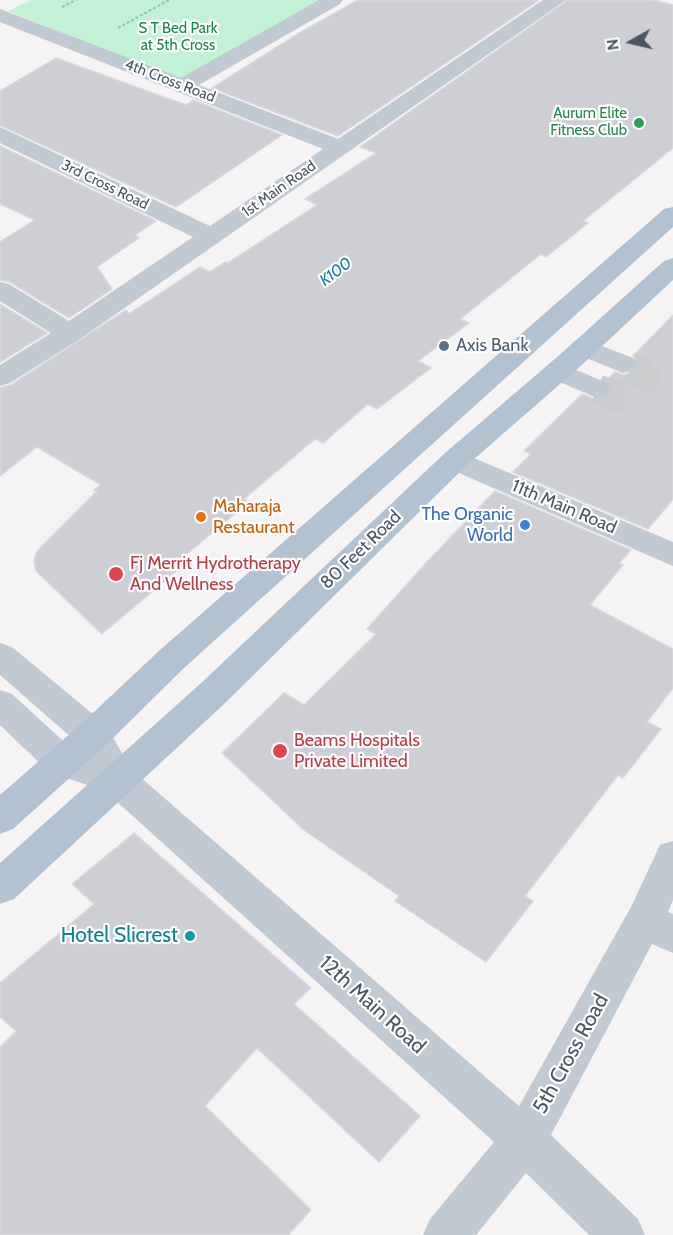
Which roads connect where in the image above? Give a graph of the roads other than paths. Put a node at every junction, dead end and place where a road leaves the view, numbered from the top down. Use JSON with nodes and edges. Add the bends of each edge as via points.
{"nodes":[{"id":1,"x":23,"y":0,"type":"edge"},
{"id":2,"x":333,"y":0,"type":"edge"},
{"id":3,"x":556,"y":0,"type":"edge"},
{"id":4,"x":0,"y":14,"type":"edge"},
{"id":5,"x":182,"y":86,"type":"junction"},
{"id":6,"x":0,"y":134,"type":"edge"},
{"id":7,"x":339,"y":147,"type":"junction"},
{"id":8,"x":673,"y":213,"type":"edge"},
{"id":9,"x":211,"y":236,"type":"junction"},
{"id":10,"x":673,"y":266,"type":"edge"},
{"id":11,"x":0,"y":290,"type":"edge"},
{"id":12,"x":70,"y":333,"type":"junction"},
{"id":13,"x":532,"y":339,"type":"junction"},
{"id":14,"x":572,"y":358,"type":"junction"},
{"id":15,"x":623,"y":364,"type":"tunnel mouth"},
{"id":16,"x":0,"y":377,"type":"edge"},
{"id":17,"x":597,"y":389,"type":"tunnel mouth"},
{"id":18,"x":454,"y":460,"type":"junction"},
{"id":19,"x":673,"y":555,"type":"edge"},
{"id":20,"x":0,"y":656,"type":"edge"},
{"id":21,"x":0,"y":704,"type":"edge"},
{"id":22,"x":93,"y":735,"type":"junction"},
{"id":23,"x":62,"y":762,"type":"junction"},
{"id":24,"x":118,"y":780,"type":"junction"},
{"id":25,"x":0,"y":818,"type":"edge"},
{"id":26,"x":673,"y":857,"type":"edge"},
{"id":27,"x":0,"y":887,"type":"edge"},
{"id":28,"x":659,"y":927,"type":"edge"},
{"id":29,"x":524,"y":1140,"type":"junction"},
{"id":30,"x":446,"y":1235,"type":"edge"},
{"id":31,"x":622,"y":1235,"type":"edge"}],
"edges":[{"from":1,"to":4,"type":"street"},
{"from":2,"to":5,"type":"street"},
{"from":3,"to":7,"type":"street","name":"1st Main Road"},
{"from":4,"to":5,"type":"street","name":"4th Cross Road"},
{"from":5,"to":7,"type":"street","name":"4th Cross Road"},
{"from":6,"to":9,"type":"street","name":"3rd Cross Road"},
{"from":7,"to":9,"type":"street","name":"1st Main Road"},
{"from":8,"to":13,"type":"main road"},
{"from":9,"to":12,"type":"street","name":"1st Main Road"},
{"from":10,"to":14,"type":"main road","name":"80 Feet Road"},
{"from":11,"to":12,"type":"street"},
{"from":12,"to":16,"type":"street","name":"1st Main Road"},
{"from":13,"to":14,"type":"main road"},
{"from":13,"to":22,"type":"main road","via":[[172,659]]},
{"from":14,"to":15,"type":"street"},
{"from":14,"to":17,"type":"street"},
{"from":14,"to":18,"type":"main road","name":"80 Feet Road"},
{"from":18,"to":19,"type":"street","name":"11th Main Road"},
{"from":18,"to":24,"type":"main road","name":"80 Feet Road","via":[[211,696]]},
{"from":20,"to":22,"type":"street"},
{"from":21,"to":23,"type":"street"},
{"from":22,"to":23,"type":"main road"},
{"from":22,"to":24,"type":"street"},
{"from":23,"to":24,"type":"street"},
{"from":23,"to":25,"type":"main road"},
{"from":24,"to":27,"type":"main road","name":"80 Feet Road"},
{"from":24,"to":29,"type":"street","name":"12th Main Road"},
{"from":26,"to":28,"type":"street","name":"5th Cross Road"},
{"from":28,"to":29,"type":"street","name":"5th Cross Road"},
{"from":29,"to":30,"type":"street","name":"5th Cross Road"},
{"from":29,"to":31,"type":"street","name":"12th Main Road"}]}
